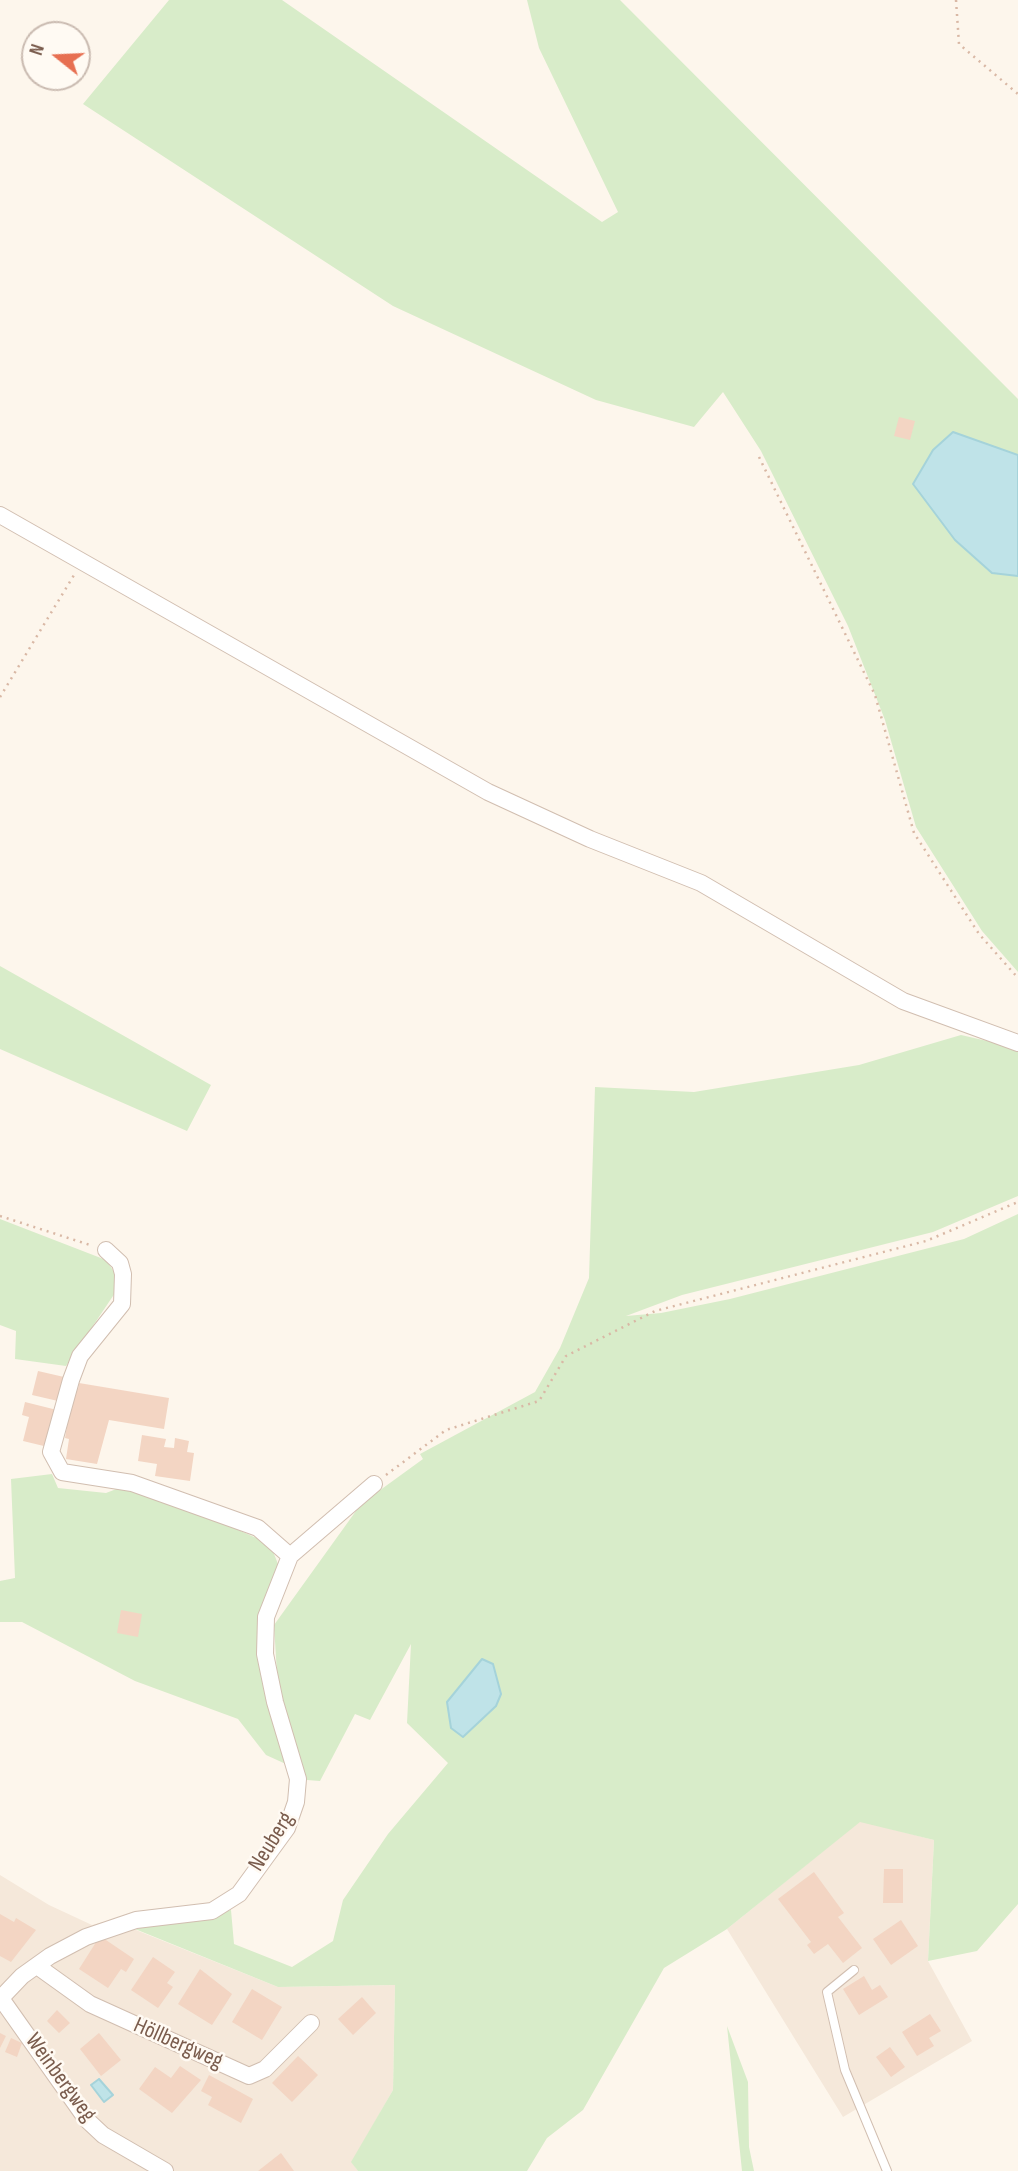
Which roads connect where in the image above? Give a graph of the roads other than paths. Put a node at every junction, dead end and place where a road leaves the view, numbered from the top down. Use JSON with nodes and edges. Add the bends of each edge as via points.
{"nodes":[{"id":1,"x":0,"y":515,"type":"edge"},
{"id":2,"x":1018,"y":1043,"type":"edge"},
{"id":3,"x":106,"y":1250,"type":"road end"},
{"id":4,"x":374,"y":1484,"type":"road end"},
{"id":5,"x":290,"y":1556,"type":"junction"},
{"id":6,"x":37,"y":1966,"type":"junction"},
{"id":7,"x":853,"y":1970,"type":"dead end"},
{"id":8,"x":1,"y":1998,"type":"edge"},
{"id":9,"x":311,"y":2023,"type":"dead end"},
{"id":10,"x":165,"y":2171,"type":"edge"},
{"id":11,"x":887,"y":2171,"type":"edge"}],
"edges":[{"from":1,"to":2,"type":"street","via":[[488,792],[701,883],[903,1001]]},
{"from":3,"to":5,"type":"street","via":[[120,1263],[122,1304],[80,1356],[71,1380],[51,1452],[62,1472],[132,1483],[258,1528]]},
{"from":4,"to":5,"type":"street","name":"Neuberg"},
{"from":5,"to":6,"type":"street","name":"Neuberg","via":[[266,1617],[264,1635],[275,1702],[298,1779],[287,1828],[228,1903],[212,1911],[109,1927],[62,1948]]},
{"from":6,"to":8,"type":"street","name":"Neuberg"},
{"from":6,"to":9,"type":"street","name":"Höllbergweg","via":[[90,2004],[249,2076],[265,2069]]},
{"from":7,"to":11,"type":"lane","via":[[828,1992],[845,2070]]},
{"from":8,"to":10,"type":"street","name":"Weinbergweg","via":[[88,2120],[103,2135]]}]}
